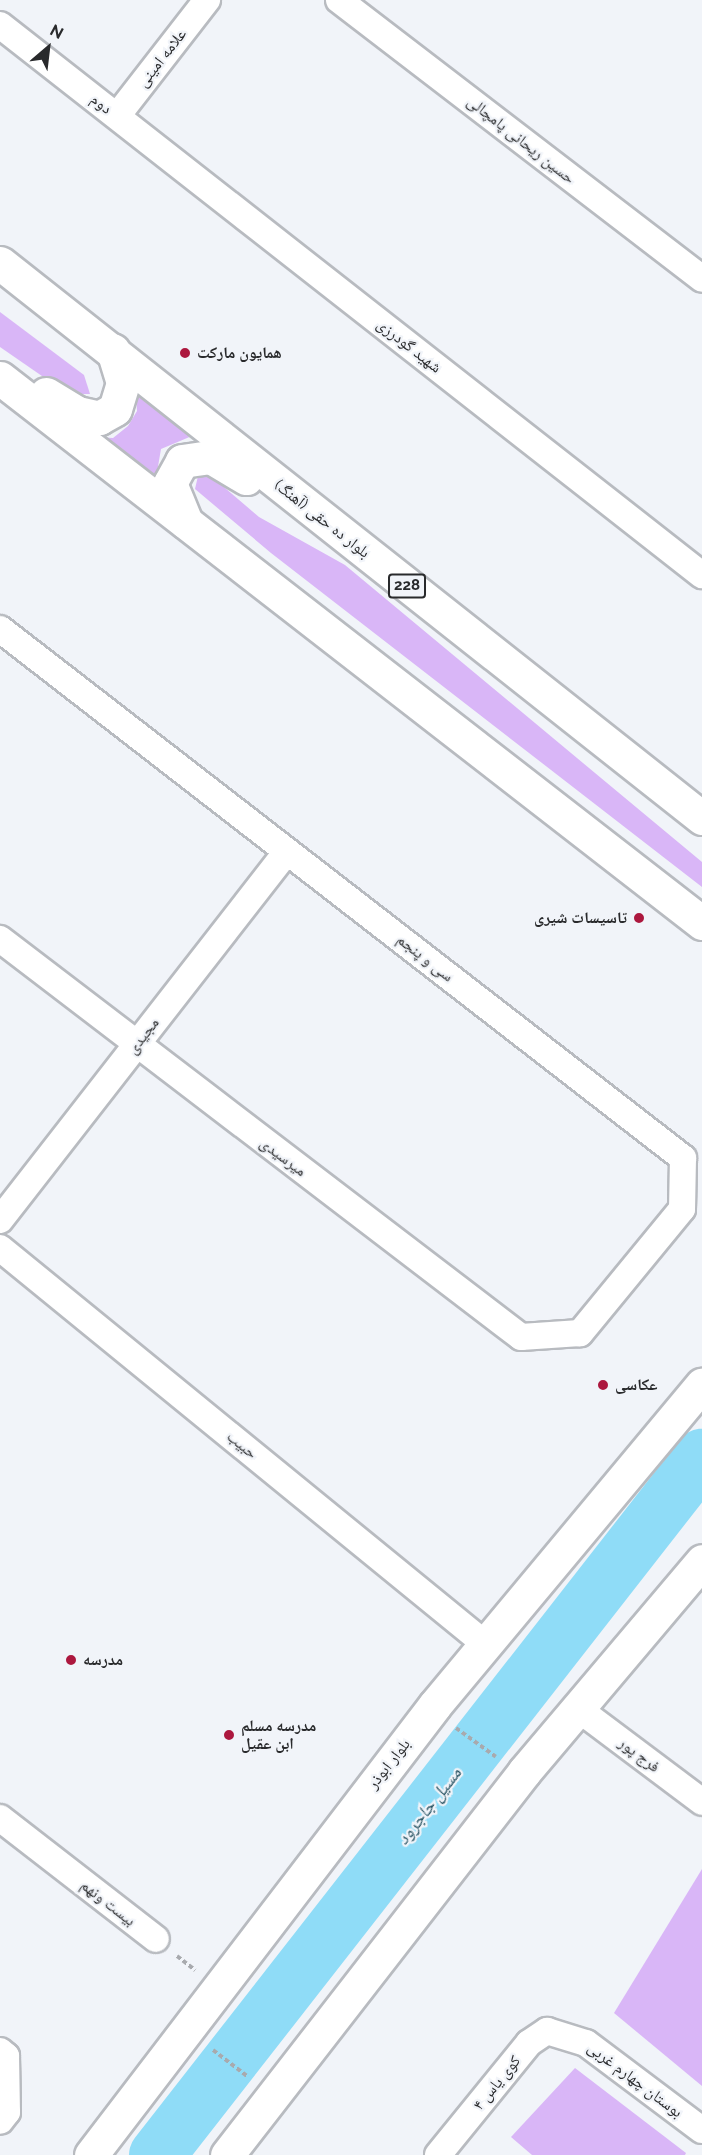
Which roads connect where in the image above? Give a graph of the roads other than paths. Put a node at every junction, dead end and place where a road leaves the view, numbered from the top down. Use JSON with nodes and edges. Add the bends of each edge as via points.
{"nodes":[{"id":1,"x":207,"y":0,"type":"edge"},
{"id":2,"x":339,"y":0,"type":"edge"},
{"id":3,"x":0,"y":25,"type":"edge"},
{"id":4,"x":117,"y":116,"type":"junction"},
{"id":5,"x":0,"y":263,"type":"edge"},
{"id":6,"x":702,"y":279,"type":"edge"},
{"id":7,"x":113,"y":351,"type":"junction"},
{"id":8,"x":0,"y":363,"type":"edge"},
{"id":9,"x":0,"y":378,"type":"edge"},
{"id":10,"x":310,"y":514,"type":"junction"},
{"id":11,"x":186,"y":522,"type":"junction"},
{"id":12,"x":702,"y":575,"type":"edge"},
{"id":13,"x":0,"y":629,"type":"edge"},
{"id":14,"x":702,"y":818,"type":"edge"},
{"id":15,"x":287,"y":851,"type":"junction"},
{"id":16,"x":702,"y":923,"type":"edge"},
{"id":17,"x":0,"y":939,"type":"edge"},
{"id":18,"x":136,"y":1046,"type":"junction"},
{"id":19,"x":0,"y":1220,"type":"edge"},
{"id":20,"x":0,"y":1248,"type":"edge"},
{"id":21,"x":580,"y":1333,"type":"joint"},
{"id":22,"x":702,"y":1384,"type":"edge"},
{"id":23,"x":702,"y":1561,"type":"edge"},
{"id":24,"x":484,"y":1643,"type":"junction"},
{"id":25,"x":577,"y":1708,"type":"junction"},
{"id":26,"x":702,"y":1802,"type":"edge"},
{"id":27,"x":0,"y":1818,"type":"edge"},
{"id":28,"x":156,"y":1939,"type":"road end"},
{"id":29,"x":566,"y":2033,"type":"joint"},
{"id":30,"x":0,"y":2051,"type":"edge"},
{"id":31,"x":0,"y":2121,"type":"edge"},
{"id":32,"x":702,"y":2130,"type":"edge"},
{"id":33,"x":91,"y":2155,"type":"edge"},
{"id":34,"x":227,"y":2155,"type":"edge"},
{"id":35,"x":438,"y":2155,"type":"edge"}],
"edges":[{"from":1,"to":4,"type":"street","name":"علامه امینی"},
{"from":2,"to":6,"type":"street","name":"حسین ریحانی پامچالی"},
{"from":3,"to":4,"type":"street","name":"دوم"},
{"from":4,"to":12,"type":"street","name":"شهید گودرزی"},
{"from":5,"to":7,"type":"main road","name":"بلوار ده حقی (آهنگ)","number":"228"},
{"from":7,"to":8,"type":"main road","via":[[122,394],[115,409],[99,418],[78,413]]},
{"from":7,"to":10,"type":"main road","name":"بلوار ده حقی (آهنگ)","number":"228"},
{"from":9,"to":11,"type":"main road"},
{"from":10,"to":11,"type":"main road","via":[[227,464],[190,456],[171,483]]},
{"from":10,"to":14,"type":"main road","name":"بلوار ده حقی (آهنگ)","number":"228"},
{"from":11,"to":16,"type":"main road"},
{"from":13,"to":15,"type":"street","name":"سی و پنجم"},
{"from":15,"to":18,"type":"street","name":"مجیدی"},
{"from":15,"to":21,"type":"street","name":"سی و پنجم","via":[[683,1158],[682,1209]]},
{"from":17,"to":18,"type":"street","name":"میرسیدی"},
{"from":18,"to":19,"type":"street","name":"مجیدی"},
{"from":18,"to":21,"type":"street","name":"میرسیدی","via":[[521,1337]]},
{"from":20,"to":24,"type":"street","name":"حبیب"},
{"from":22,"to":24,"type":"main road","name":"بلوار ابوذر"},
{"from":23,"to":25,"type":"main road"},
{"from":24,"to":33,"type":"main road","name":"بلوار ابوذر","via":[[216,1987]]},
{"from":25,"to":26,"type":"street","name":"فرج پور"},
{"from":25,"to":34,"type":"main road"},
{"from":27,"to":28,"type":"street","name":"بیست ونهم"},
{"from":29,"to":32,"type":"street","name":"بوستان چهارم غربی"},
{"from":29,"to":35,"type":"street","name":"کوی یاس ۴","via":[[547,2031],[529,2043]]},
{"from":30,"to":31,"type":"street","via":[[6,2056],[7,2112]]}]}
